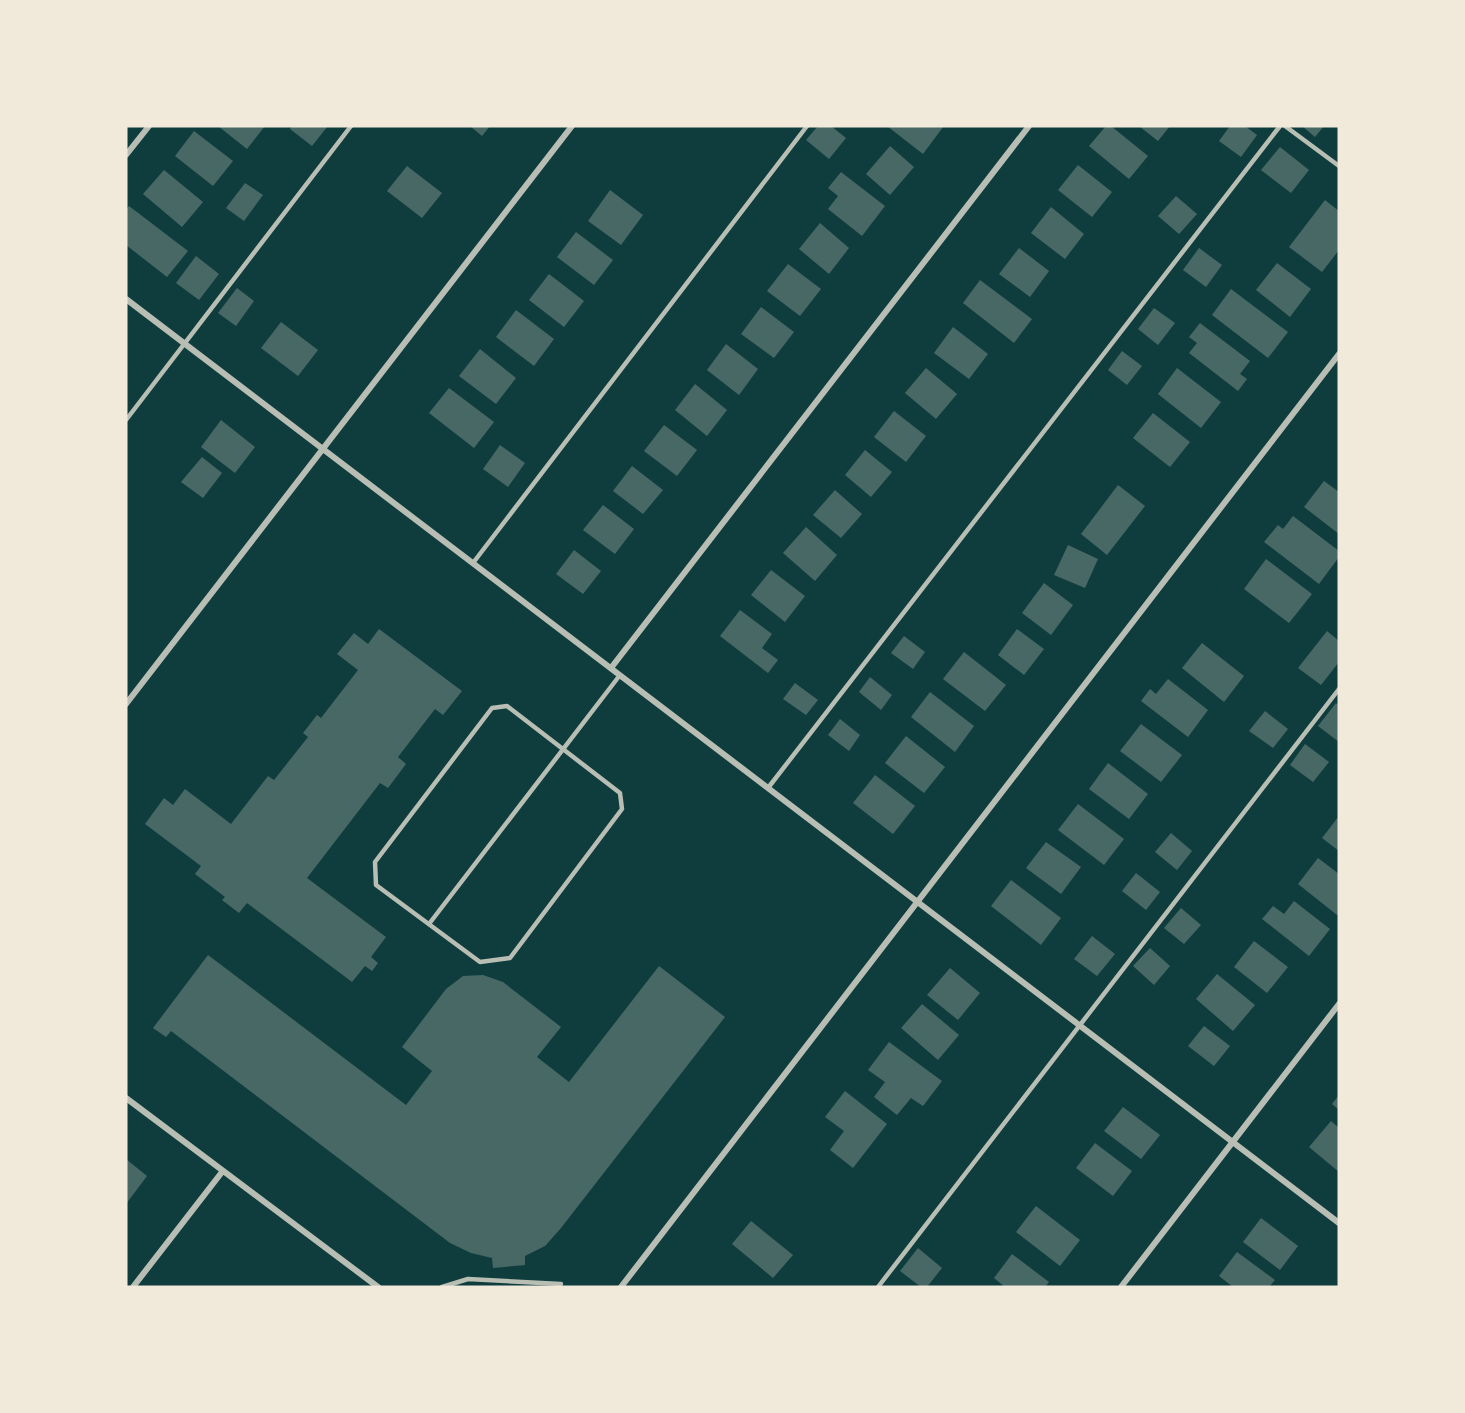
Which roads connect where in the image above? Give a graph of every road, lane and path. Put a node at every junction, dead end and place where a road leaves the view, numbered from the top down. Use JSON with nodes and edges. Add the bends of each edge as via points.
{"nodes":[{"id":1,"x":149,"y":126,"type":"edge"},
{"id":2,"x":351,"y":126,"type":"edge"},
{"id":3,"x":572,"y":126,"type":"edge"},
{"id":4,"x":807,"y":126,"type":"edge"},
{"id":5,"x":1029,"y":126,"type":"edge"},
{"id":6,"x":1280,"y":126,"type":"edge"},
{"id":7,"x":1285,"y":126,"type":"edge"},
{"id":8,"x":126,"y":155,"type":"edge"},
{"id":9,"x":1339,"y":166,"type":"edge"},
{"id":10,"x":126,"y":299,"type":"edge"},
{"id":11,"x":185,"y":344,"type":"junction"},
{"id":12,"x":1339,"y":354,"type":"edge"},
{"id":13,"x":126,"y":420,"type":"edge"},
{"id":14,"x":323,"y":449,"type":"junction"},
{"id":15,"x":473,"y":563,"type":"junction"},
{"id":16,"x":611,"y":668,"type":"junction"},
{"id":17,"x":620,"y":675,"type":"junction"},
{"id":18,"x":1339,"y":689,"type":"edge"},
{"id":19,"x":126,"y":704,"type":"edge"},
{"id":20,"x":563,"y":749,"type":"junction"},
{"id":21,"x":768,"y":788,"type":"junction"},
{"id":22,"x":917,"y":902,"type":"junction"},
{"id":23,"x":429,"y":924,"type":"junction"},
{"id":24,"x":1339,"y":1004,"type":"edge"},
{"id":25,"x":1078,"y":1025,"type":"junction"},
{"id":26,"x":126,"y":1098,"type":"edge"},
{"id":27,"x":1233,"y":1142,"type":"junction"},
{"id":28,"x":222,"y":1172,"type":"junction"},
{"id":29,"x":1339,"y":1223,"type":"edge"},
{"id":30,"x":561,"y":1284,"type":"dead end"},
{"id":31,"x":375,"y":1286,"type":"edge"},
{"id":32,"x":133,"y":1287,"type":"edge"},
{"id":33,"x":442,"y":1287,"type":"edge"},
{"id":34,"x":621,"y":1287,"type":"edge"},
{"id":35,"x":878,"y":1287,"type":"edge"},
{"id":36,"x":1121,"y":1287,"type":"edge"}],
"edges":[{"from":1,"to":8,"type":"street"},
{"from":2,"to":11,"type":"lane"},
{"from":3,"to":14,"type":"street"},
{"from":4,"to":15,"type":"lane"},
{"from":5,"to":16,"type":"street"},
{"from":6,"to":21,"type":"lane"},
{"from":7,"to":9,"type":"lane"},
{"from":10,"to":11,"type":"street"},
{"from":11,"to":13,"type":"lane"},
{"from":11,"to":14,"type":"street"},
{"from":12,"to":22,"type":"street"},
{"from":14,"to":15,"type":"street"},
{"from":14,"to":19,"type":"street"},
{"from":15,"to":16,"type":"street"},
{"from":16,"to":17,"type":"street"},
{"from":17,"to":20,"type":"lane"},
{"from":17,"to":21,"type":"street"},
{"from":18,"to":25,"type":"lane"},
{"from":20,"to":23,"type":"lane"},
{"from":20,"to":23,"type":"lane","via":[[507,706],[492,708],[375,862],[376,885]]},
{"from":20,"to":23,"type":"lane","via":[[620,793],[622,809],[510,958],[480,962]]},
{"from":21,"to":22,"type":"street"},
{"from":22,"to":25,"type":"street"},
{"from":22,"to":34,"type":"street"},
{"from":24,"to":27,"type":"street"},
{"from":25,"to":27,"type":"street"},
{"from":25,"to":35,"type":"lane"},
{"from":26,"to":28,"type":"street"},
{"from":27,"to":29,"type":"street"},
{"from":27,"to":36,"type":"street"},
{"from":28,"to":31,"type":"street"},
{"from":28,"to":32,"type":"street"},
{"from":30,"to":33,"type":"lane","via":[[468,1279]]}]}
